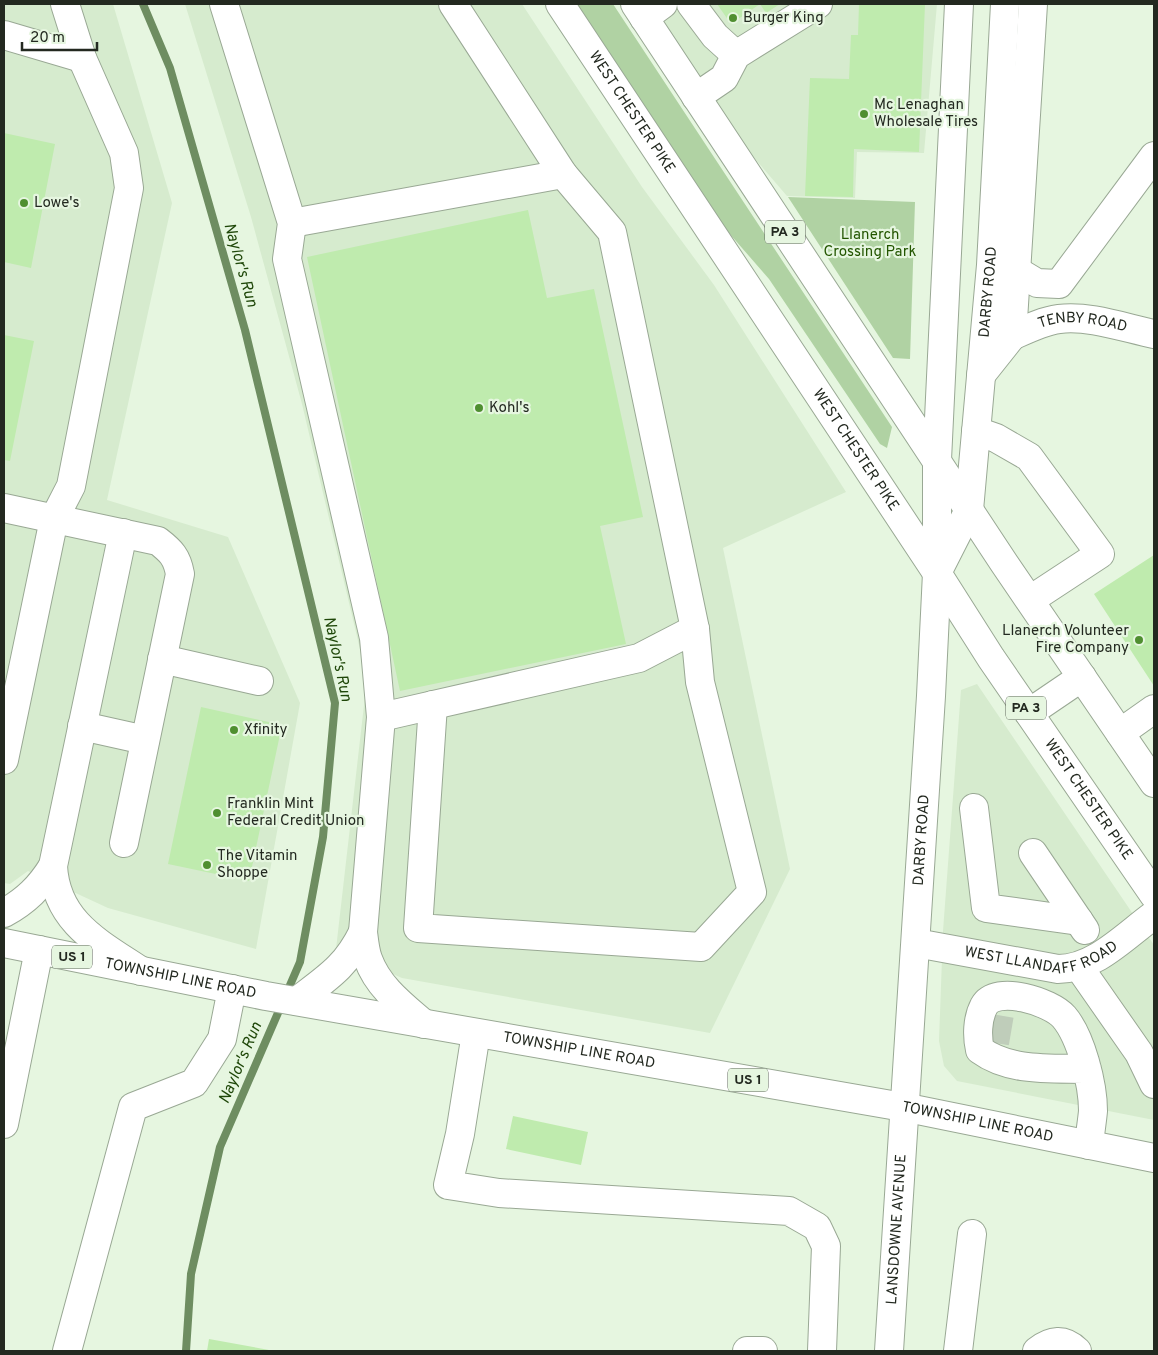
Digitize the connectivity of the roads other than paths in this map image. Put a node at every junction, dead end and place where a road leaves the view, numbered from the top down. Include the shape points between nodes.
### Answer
1 (65, 4) edge
2 (224, 4) edge
3 (453, 4) edge
4 (560, 4) edge
5 (691, 4) edge
6 (818, 4) edge
7 (959, 4) edge
8 (1005, 4) edge
9 (1033, 4) edge
10 (648, 8) edge
11 (4, 35) edge
12 (736, 55) junction
13 (82, 58) junction
14 (696, 97) junction
15 (1154, 156) edge
16 (563, 174) junction
17 (292, 223) junction
18 (1017, 271) junction
19 (1059, 284) junction
20 (1079, 319) junction
21 (1154, 334) edge
22 (1012, 336) junction
23 (981, 375) junction
24 (976, 431) junction
25 (937, 460) junction
26 (4, 508) edge
27 (970, 510) junction
28 (54, 519) junction
29 (123, 534) junction
30 (937, 573) junction
31 (1030, 600) junction
32 (695, 629) junction
33 (162, 660) junction
34 (1082, 677) junction
35 (259, 680) dead end
36 (433, 705) junction
37 (1154, 709) edge
38 (1029, 713) junction
39 (381, 717) junction
40 (82, 726) junction
41 (1120, 733) junction
42 (145, 740) junction
43 (4, 760) edge
44 (1154, 783) edge
45 (974, 808) dead end
46 (124, 843) dead end
47 (1033, 854) dead end
48 (53, 866) junction
49 (1154, 895) edge
50 (4, 913) edge
51 (1154, 915) edge
52 (1079, 921) junction
53 (363, 932) junction
54 (4, 943) edge
55 (916, 943) junction
56 (39, 950) junction
57 (1090, 960) junction
58 (141, 971) junction
59 (232, 989) junction
60 (297, 1001) junction
61 (424, 1024) junction
62 (476, 1032) junction
63 (1087, 1069) junction
64 (1154, 1084) edge
65 (8, 1086) edge
66 (903, 1107) junction
67 (4, 1124) edge
68 (1089, 1145) junction
69 (1154, 1158) edge
70 (972, 1234) dead end
71 (67, 1351) edge
72 (747, 1351) edge
73 (763, 1351) edge
74 (822, 1351) edge
75 (889, 1351) edge
76 (958, 1351) edge
77 (1037, 1351) edge
78 (1077, 1351) edge

1 - 13 main road
2 - 17 main road
3 - 16 main road
4 - 30 main road, WEST CHESTER PIKE / PA 3
5 - 12 main road
6 - 12 main road
7 - 25 main road, DARBY ROAD
8 - 23 main road, DARBY ROAD via 991,265
9 - 18 main road
10 - 14 main road, PA 3
11 - 13 main road
12 - 14 main road via 724,78
13 - 28 main road via 124,153 129,188 71,486
14 - 25 main road, PA 3
15 - 19 main road
16 - 17 main road
16 - 32 main road via 612,232
17 - 39 main road via 287,259 374,638
18 - 19 main road via 1037,283
18 - 22 main road
19 - 20 main road via 1066,302
20 - 21 main road, TENBY ROAD
20 - 22 main road, TENBY ROAD via 1046,322
22 - 23 main road
23 - 24 main road, DARBY ROAD
24 - 27 main road, DARBY ROAD
24 - 31 main road via 996,438 1029,457 1100,554
25 - 27 main road, PA 3
25 - 30 main road, DARBY ROAD
26 - 28 main road
27 - 30 main road, DARBY ROAD
27 - 31 main road, PA 3
28 - 29 main road
28 - 43 main road
29 - 33 main road via 158,541 178,559 180,574
29 - 40 main road
30 - 38 main road, WEST CHESTER PIKE / PA 3
30 - 55 main road, DARBY ROAD
31 - 34 main road, PA 3
32 - 36 main road via 639,658
32 - 36 main road via 700,682 752,892 701,947 418,928
33 - 35 main road
33 - 42 main road
34 - 38 main road
34 - 41 main road, PA 3
36 - 39 main road
37 - 41 main road
38 - 49 main road, WEST CHESTER PIKE / PA 3
39 - 53 main road
40 - 42 main road
40 - 48 main road
41 - 44 main road, PA 3
42 - 46 main road
45 - 52 main road via 986,908
47 - 52 main road
48 - 50 main road via 28,898
48 - 58 main road via 56,891 68,914 94,940
51 - 57 main road, WEST LLANDAFF ROAD
52 - 57 main road
53 - 60 main road via 340,968
53 - 61 main road via 367,958 380,982
54 - 56 main road, TOWNSHIP LINE ROAD / US 1
55 - 57 main road, WEST LLANDAFF ROAD via 1058,969
55 - 66 main road, DARBY ROAD
56 - 58 main road, TOWNSHIP LINE ROAD / US 1
56 - 65 main road
57 - 64 main road
58 - 59 main road, TOWNSHIP LINE ROAD / US 1
59 - 60 main road, TOWNSHIP LINE ROAD / US 1
59 - 71 main road via 222,1039 194,1083 133,1107
60 - 61 main road, TOWNSHIP LINE ROAD / US 1
61 - 62 main road, TOWNSHIP LINE ROAD / US 1
62 - 66 main road, TOWNSHIP LINE ROAD / US 1
62 - 74 main road via 460,1134 448,1185 500,1193 789,1211 817,1227 826,1246
63 - 63 main road via 1064,1017 1048,1004 1011,1003 992,998 984,1005 977,1035 980,1050 1002,1053 1036,1068
63 - 68 main road via 1093,1110
65 - 67 main road
66 - 68 main road, TOWNSHIP LINE ROAD / US 1
66 - 75 main road, LANSDOWNE AVENUE
68 - 69 main road, TOWNSHIP LINE ROAD / US 1
70 - 76 main road
72 - 73 main road
77 - 78 main road via 1056,1341 1071,1345

